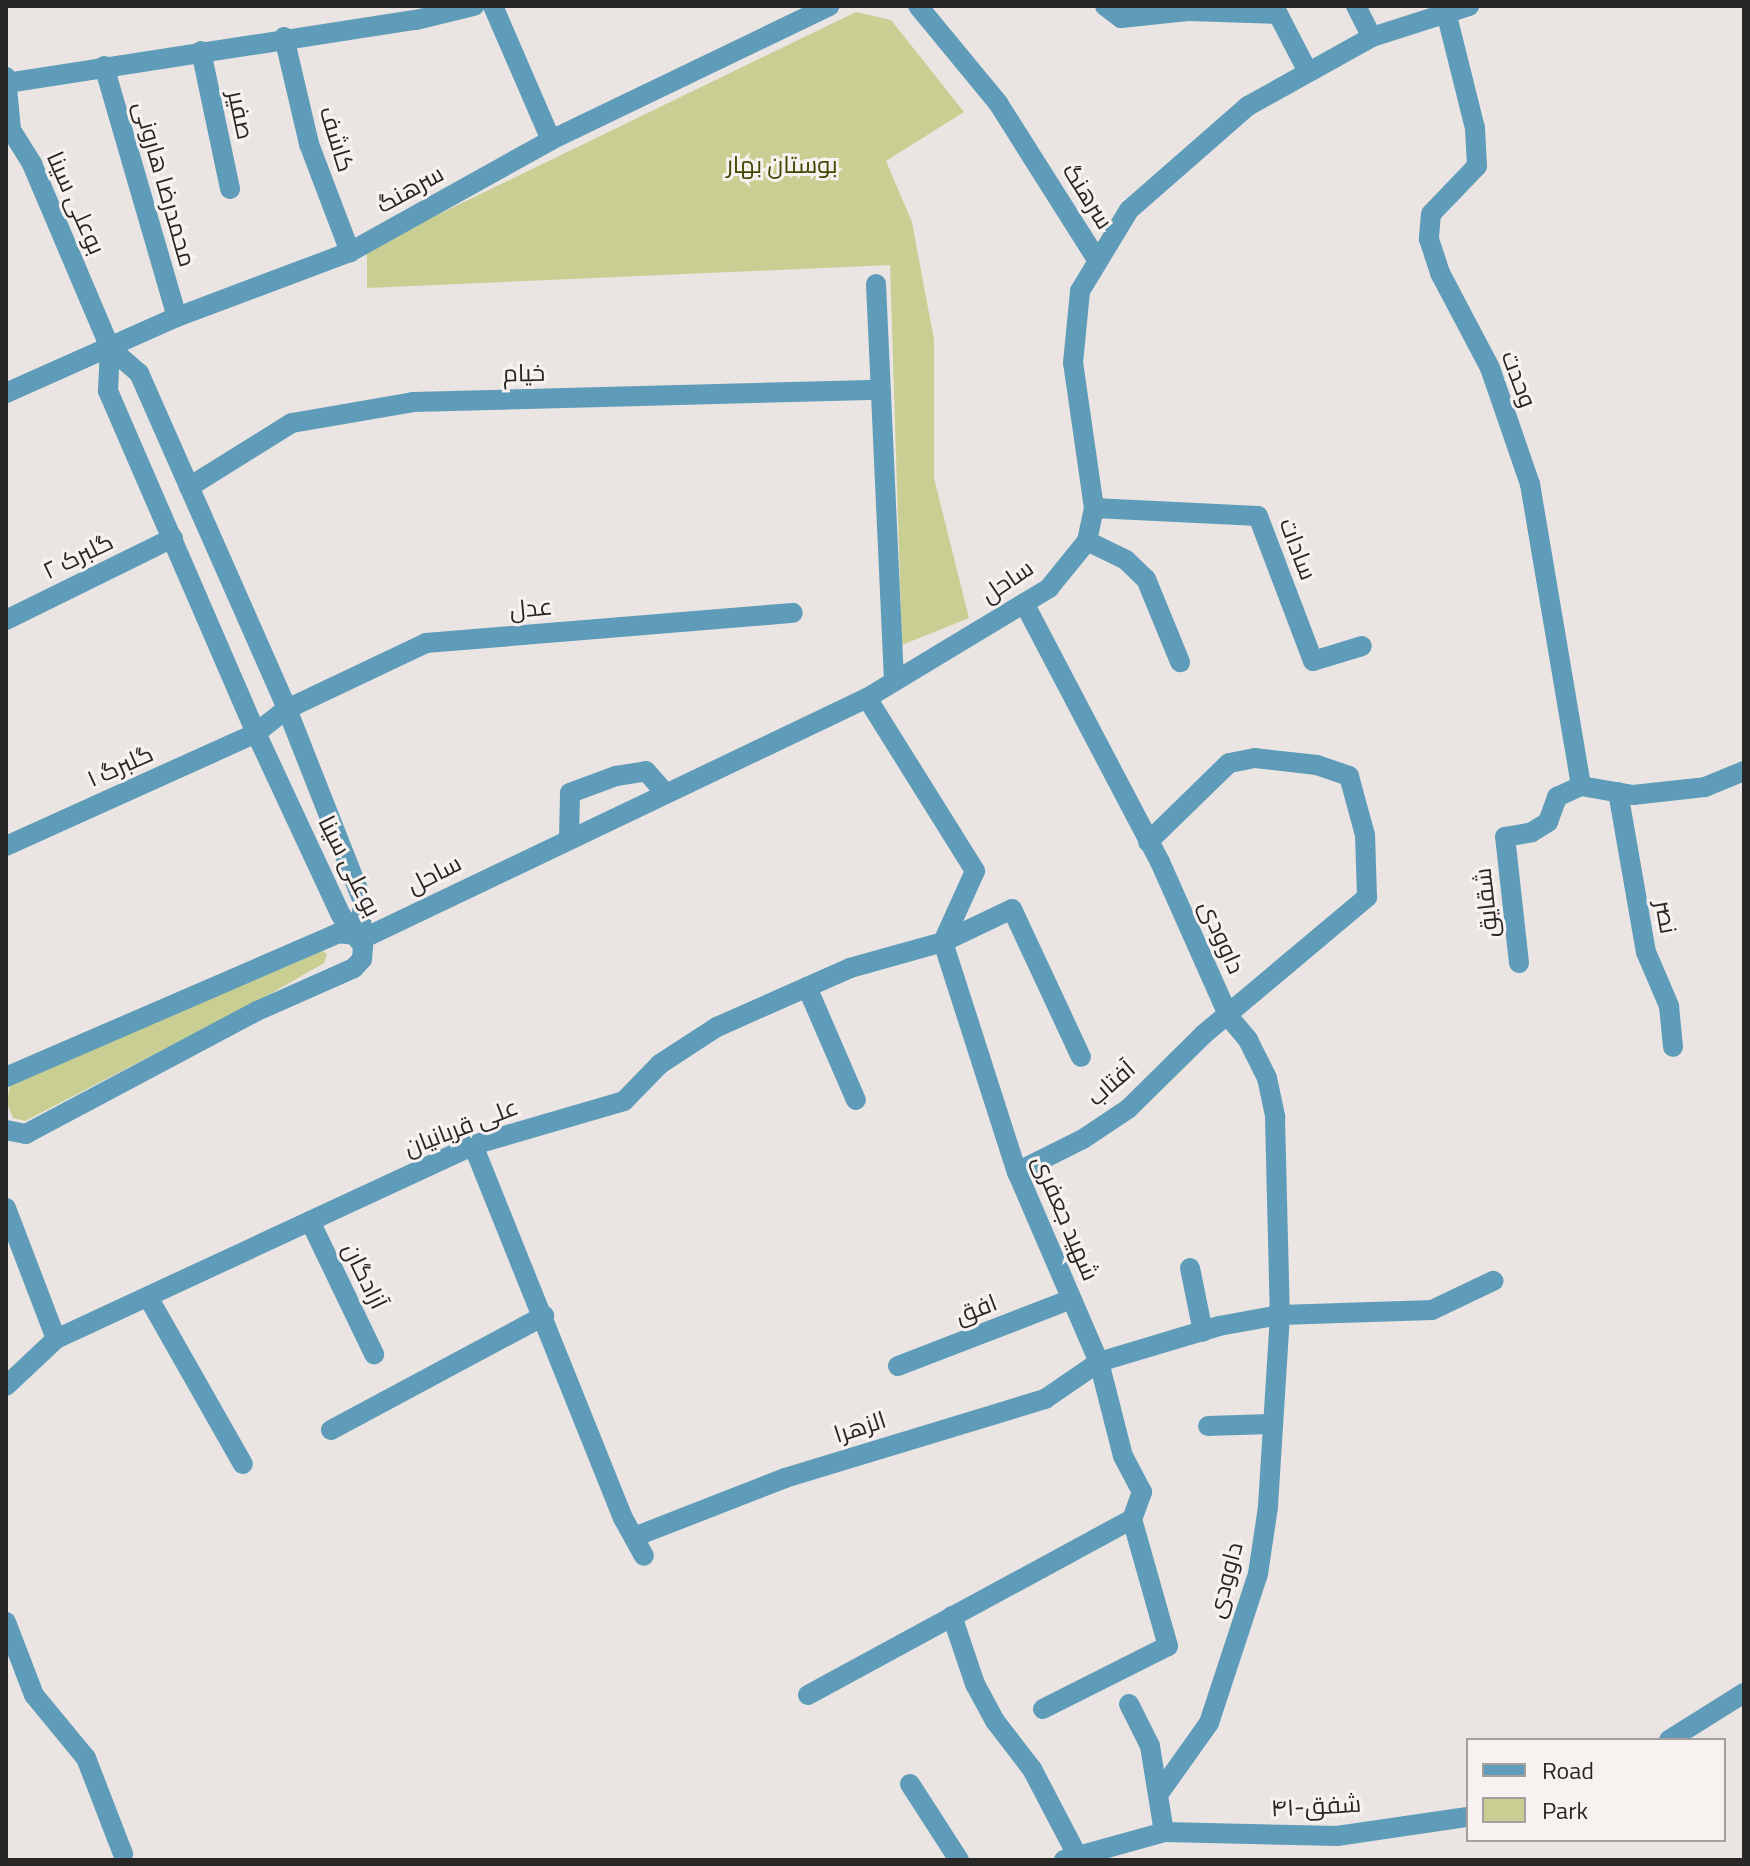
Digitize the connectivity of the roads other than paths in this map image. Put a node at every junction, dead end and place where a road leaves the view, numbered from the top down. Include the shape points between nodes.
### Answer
1 (474, 6) edge
2 (493, 6) edge
3 (829, 6) edge
4 (918, 6) edge
5 (1105, 6) edge
6 (1356, 6) edge
7 (1186, 9) edge
8 (1454, 10) edge
9 (284, 37) junction
10 (1372, 37) junction
11 (201, 51) junction
12 (104, 66) junction
13 (1308, 72) junction
14 (6, 77) edge
15 (7, 83) edge
16 (8, 131) edge
17 (551, 140) junction
18 (230, 189) dead end
19 (350, 252) junction
20 (1098, 261) junction
21 (876, 284) dead end
22 (177, 317) junction
23 (110, 348) junction
24 (880, 390) junction
25 (6, 393) edge
26 (189, 487) junction
27 (1094, 508) junction
28 (173, 538) junction
29 (1087, 541) junction
30 (1024, 603) junction
31 (793, 613) dead end
32 (6, 620) edge
33 (1362, 646) dead end
34 (1180, 662) dead end
35 (894, 682) junction
36 (867, 698) junction
37 (287, 709) junction
38 (256, 733) junction
39 (1744, 771) edge
40 (1581, 786) junction
41 (1618, 792) junction
42 (665, 793) junction
43 (569, 838) junction
44 (1148, 842) junction
45 (6, 846) edge
46 (360, 940) junction
47 (943, 942) junction
48 (1519, 963) dead end
49 (807, 987) junction
50 (1229, 1017) junction
51 (1673, 1047) dead end
52 (1081, 1057) dead end
53 (6, 1077) edge
54 (856, 1100) dead end
55 (6, 1130) edge
56 (473, 1145) junction
57 (1017, 1172) junction
58 (6, 1208) edge
59 (310, 1221) junction
60 (1190, 1268) dead end
61 (1493, 1281) dead end
62 (148, 1297) junction
63 (1072, 1299) junction
64 (1280, 1315) junction
65 (544, 1316) junction
66 (1203, 1332) junction
67 (56, 1339) junction
68 (374, 1354) dead end
69 (1099, 1362) junction
70 (898, 1366) dead end
71 (6, 1386) edge
72 (1270, 1424) junction
73 (1208, 1426) dead end
74 (331, 1430) dead end
75 (243, 1464) dead end
76 (1132, 1519) junction
77 (952, 1616) junction
78 (6, 1622) edge
79 (1744, 1693) edge
80 (808, 1695) dead end
81 (1129, 1704) dead end
82 (1043, 1709) dead end
83 (1672, 1738) edge
84 (910, 1784) dead end
85 (1160, 1792) junction
86 (1466, 1817) edge
87 (1164, 1832) junction
88 (123, 1854) dead end
89 (1070, 1856) edge
90 (959, 1860) edge

1 - 9 street via 416,20
2 - 17 street
3 - 17 street, سرهنگ
4 - 20 street, سرهنگ via 998,103
5 - 7 street via 1121,18
6 - 10 street
7 - 13 street via 1278,14
8 - 10 street, ساحل
8 - 40 street, وحدت via 1477,166 1431,214 1429,239 1440,273 1490,368 1530,484
9 - 11 street
9 - 19 street, کاشف via 309,144
10 - 13 street, ساحل
11 - 12 street
11 - 18 street, صفیر
12 - 15 street
12 - 22 street, محمدرضا هارونی
13 - 20 street, ساحل via 1248,106 1129,210
14 - 15 street, بوعلی سینا
15 - 16 street, بوعلی سینا
16 - 23 street, بوعلی سینا via 32,164
17 - 19 street, سرهنگ
19 - 22 street, سرهنگ
20 - 27 street, ساحل via 1080,291 1073,363
21 - 24 street
22 - 23 street, سرهنگ
23 - 25 street, سرهنگ
23 - 26 street, بوعلی سینا via 139,373
23 - 28 street, بوعلی سینا via 108,391
24 - 26 street, خیام via 413,402 292,423
24 - 35 street
26 - 37 street, بوعلی سینا
27 - 29 street, ساحل
27 - 33 street, سادات via 1258,516 1313,661
28 - 32 street, گلبرک ۲
28 - 38 street, بوعلی سینا
29 - 30 street, ساحل via 1049,588
29 - 34 street via 1126,560 1146,579
30 - 35 street, ساحل
30 - 44 street, داوودی
31 - 37 street, عدل via 426,643
35 - 36 street, ساحل
36 - 42 street, ساحل
36 - 47 street via 975,871
37 - 38 street, عدل
37 - 46 street, بوعلی سینا via 363,902
38 - 45 street, گلبرگ ۱
38 - 46 street, بوعلی سینا via 341,915
39 - 41 street via 1705,787
40 - 41 street
40 - 48 street, شقایق via 1557,797 1548,822 1532,832 1505,837
41 - 51 street, نصر via 1646,952 1669,1006
42 - 43 street, ساحل
42 - 43 street via 646,771 570,793
43 - 46 street, ساحل
44 - 50 street, داوودی
44 - 50 street, آفتاب via 1229,763 1255,758 1317,765 1349,776 1365,835 1367,897
46 - 53 street, ساحل via 338,933
46 - 55 street via 362,959 354,968 257,1011 26,1134
47 - 49 street, علی قربانیان via 850,968
47 - 52 street, علی قربانیان via 1012,909
47 - 57 street, شهید جعفری
49 - 54 street
49 - 56 street, علی قربانیان via 717,1027 660,1064 624,1101
50 - 57 street, آفتاب via 1204,1034 1128,1109
50 - 64 street, داوودی via 1267,1078 1275,1117
56 - 59 street, علی قربانیان
56 - 65 street, الزهرا
57 - 63 street, شهید جعفری
58 - 67 street
59 - 62 street, علی قربانیان
59 - 68 street, آزادگان
60 - 66 street
61 - 64 street via 1432,1310
62 - 67 street, علی قربانیان
62 - 75 street
63 - 69 street, شهید جعفری
63 - 70 street, افق
64 - 66 street
64 - 72 street, داوودی
65 - 69 street, الزهرا via 639,1546 785,1478 1045,1399
65 - 74 street
66 - 69 street
67 - 71 street, علی قربانیان
69 - 76 street, شهید جعفری via 1123,1456 1142,1492
72 - 73 street
72 - 85 street, داوودی via 1268,1507 1258,1574 1209,1723
76 - 77 street
76 - 82 street, شهید جعفری via 1168,1646
77 - 80 street
77 - 89 street via 975,1684 1032,1769
78 - 88 street via 34,1695 86,1758
79 - 83 street
81 - 85 street via 1150,1746
84 - 90 street
85 - 87 street
86 - 87 street, شفق-۴۱ via 1337,1836
87 - 89 street, شفق-۴۱

